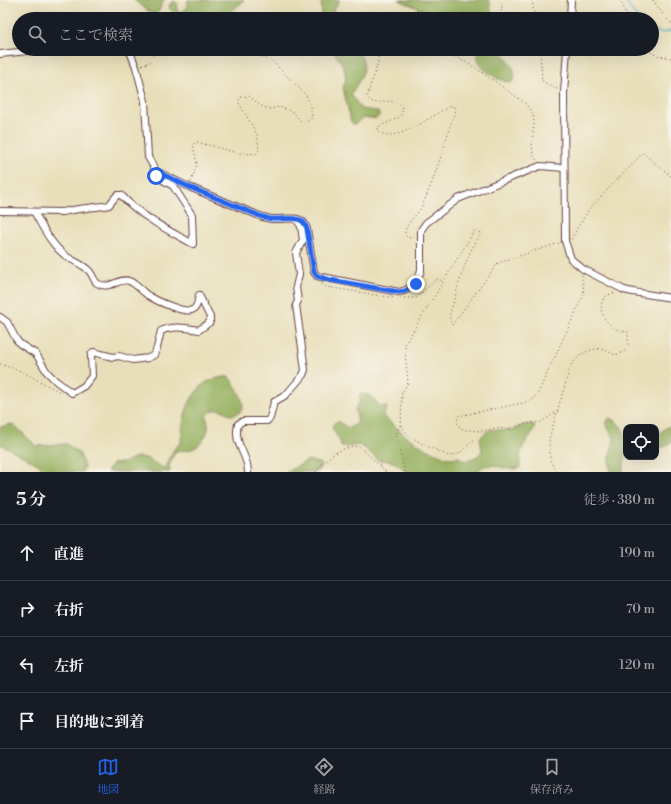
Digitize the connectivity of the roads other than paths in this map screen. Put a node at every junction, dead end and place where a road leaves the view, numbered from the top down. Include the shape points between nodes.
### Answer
1 (571, 0) edge
2 (570, 12) edge
3 (12, 53) edge
4 (0, 54) edge
5 (132, 56) edge
6 (567, 56) edge
7 (564, 168) junction
8 (156, 171) junction
9 (0, 211) edge
10 (34, 212) junction
11 (296, 219) junction
12 (671, 298) edge
13 (0, 317) edge
14 (248, 472) edge

1 - 2 street
3 - 4 street
5 - 8 street via 145,101 148,157
6 - 7 street
7 - 11 street via 540,166 458,199 426,223 420,236 421,270 417,280 405,291 393,291 317,276 314,272 305,223
7 - 12 street via 565,241 571,259 583,269 624,290
8 - 10 street via 156,176 173,186 192,215 193,244 141,213 121,195 117,195 109,205 101,207 63,212
8 - 11 street via 260,216
9 - 10 street
10 - 13 street via 55,246 66,256 87,268 100,285 129,281 149,296 185,311 196,308 199,295 210,322 199,330 176,328 161,331 154,355 148,358 133,360 93,352 92,376 84,386 72,393 47,372 36,354 20,344
11 - 14 street via 301,226 303,240 296,253 299,274 296,305 305,370 286,395 274,402 267,421 238,424 238,445 246,458

